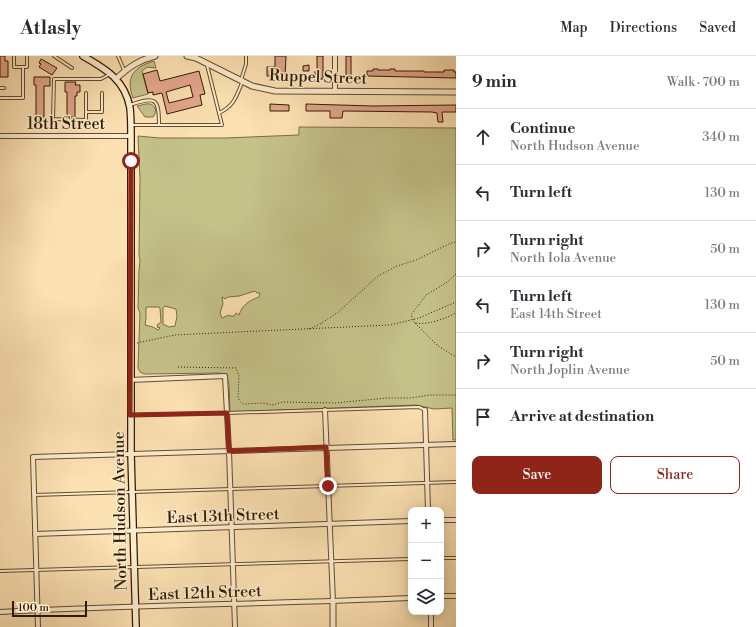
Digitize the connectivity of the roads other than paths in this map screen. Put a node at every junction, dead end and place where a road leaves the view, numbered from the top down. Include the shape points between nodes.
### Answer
1 (14, 56) edge
2 (27, 56) edge
3 (54, 56) edge
4 (83, 56) edge
5 (118, 56) edge
6 (155, 56) edge
7 (187, 56) edge
8 (246, 56) edge
9 (335, 56) edge
10 (138, 59) edge
11 (207, 65) junction
12 (23, 67) junction
13 (72, 68) dead end
14 (125, 71) junction
15 (111, 74) junction
16 (116, 78) junction
17 (242, 81) junction
18 (0, 88) edge
19 (4, 88) dead end
20 (335, 91) junction
21 (456, 92) edge
22 (86, 93) dead end
23 (102, 93) dead end
24 (0, 98) edge
25 (129, 105) junction
26 (86, 112) junction
27 (219, 113) junction
28 (131, 125) junction
29 (159, 125) junction
30 (0, 136) edge
31 (131, 136) junction
32 (130, 380) junction
33 (325, 410) junction
34 (424, 410) joint
35 (227, 413) junction
36 (130, 415) junction
37 (456, 444) edge
38 (426, 445) junction
39 (326, 447) junction
40 (229, 451) junction
41 (131, 454) junction
42 (456, 482) edge
43 (427, 483) junction
44 (328, 486) junction
45 (230, 489) junction
46 (132, 492) junction
47 (34, 495) junction
48 (428, 507) edge
49 (444, 520) edge
50 (456, 520) edge
51 (408, 521) edge
52 (329, 524) junction
53 (232, 527) junction
54 (133, 531) junction
55 (35, 534) junction
56 (444, 558) edge
57 (456, 558) edge
58 (408, 559) edge
59 (331, 562) junction
60 (233, 565) junction
61 (134, 568) junction
62 (36, 571) junction
63 (0, 572) edge
64 (444, 596) edge
65 (456, 596) edge
66 (408, 598) edge
67 (333, 602) junction
68 (234, 603) junction
69 (135, 607) junction
70 (37, 610) junction
71 (0, 612) edge
72 (431, 615) edge
73 (38, 627) edge
74 (136, 627) edge
75 (235, 627) edge
76 (333, 627) edge
77 (431, 627) edge

1 - 12 lane via 14,67
2 - 12 lane via 27,67
3 - 13 lane
4 - 15 main road, North Hudson Avenue
5 - 14 lane
6 - 10 street
7 - 11 street, Ruppel Street
8 - 17 lane
9 - 20 street
10 - 14 street
11 - 17 street, Ruppel Street
11 - 27 lane
12 - 24 lane via 23,98
14 - 16 street
15 - 16 main road, North Hudson Avenue
15 - 26 lane via 101,79 54,79 53,119 86,120
16 - 25 main road, North Hudson Avenue via 126,93
17 - 20 street, Ruppel Street via 275,91
17 - 27 lane via 232,105
18 - 19 lane
20 - 21 street, Ruppel Street
22 - 26 lane
23 - 26 lane via 102,112
25 - 28 main road, North Hudson Avenue
25 - 29 lane via 153,100 159,110
27 - 29 lane via 222,125
28 - 29 lane
28 - 31 main road, North Hudson Avenue
30 - 31 street, 18th Street
31 - 32 main road, North Hudson Avenue
32 - 35 street via 225,376
32 - 36 main road, North Hudson Avenue
33 - 34 lane via 419,407
33 - 35 lane
33 - 39 street
34 - 38 street
35 - 36 lane
35 - 40 street
36 - 41 main road, North Hudson Avenue
37 - 38 street
38 - 39 street
38 - 43 street
39 - 40 street
39 - 44 street
40 - 41 street
40 - 45 street
41 - 46 main road, North Hudson Avenue
41 - 47 street via 33,457
42 - 43 lane
43 - 44 lane
43 - 48 street
44 - 45 lane
44 - 52 street
45 - 46 lane
45 - 53 street
46 - 47 lane
46 - 54 main road, North Hudson Avenue
47 - 55 street
49 - 50 street
51 - 52 street, East 13th Street
52 - 53 street, East 13th Street
52 - 59 street
53 - 54 street, East 13th Street
53 - 60 street
54 - 55 street, East 13th Street
54 - 61 main road, North Hudson Avenue
55 - 62 street
56 - 57 lane
58 - 59 lane
59 - 60 lane
59 - 67 street
60 - 61 lane
60 - 68 street
61 - 62 lane
61 - 69 main road, North Hudson Avenue
62 - 63 lane
62 - 70 street
64 - 65 street
66 - 67 street, East 12th Street
67 - 68 street, East 12th Street
67 - 76 street
68 - 69 street, East 12th Street
68 - 75 street
69 - 70 street, East 12th Street
69 - 74 main road, North Hudson Avenue
70 - 71 street, East 12th Street
70 - 73 street
72 - 77 street

